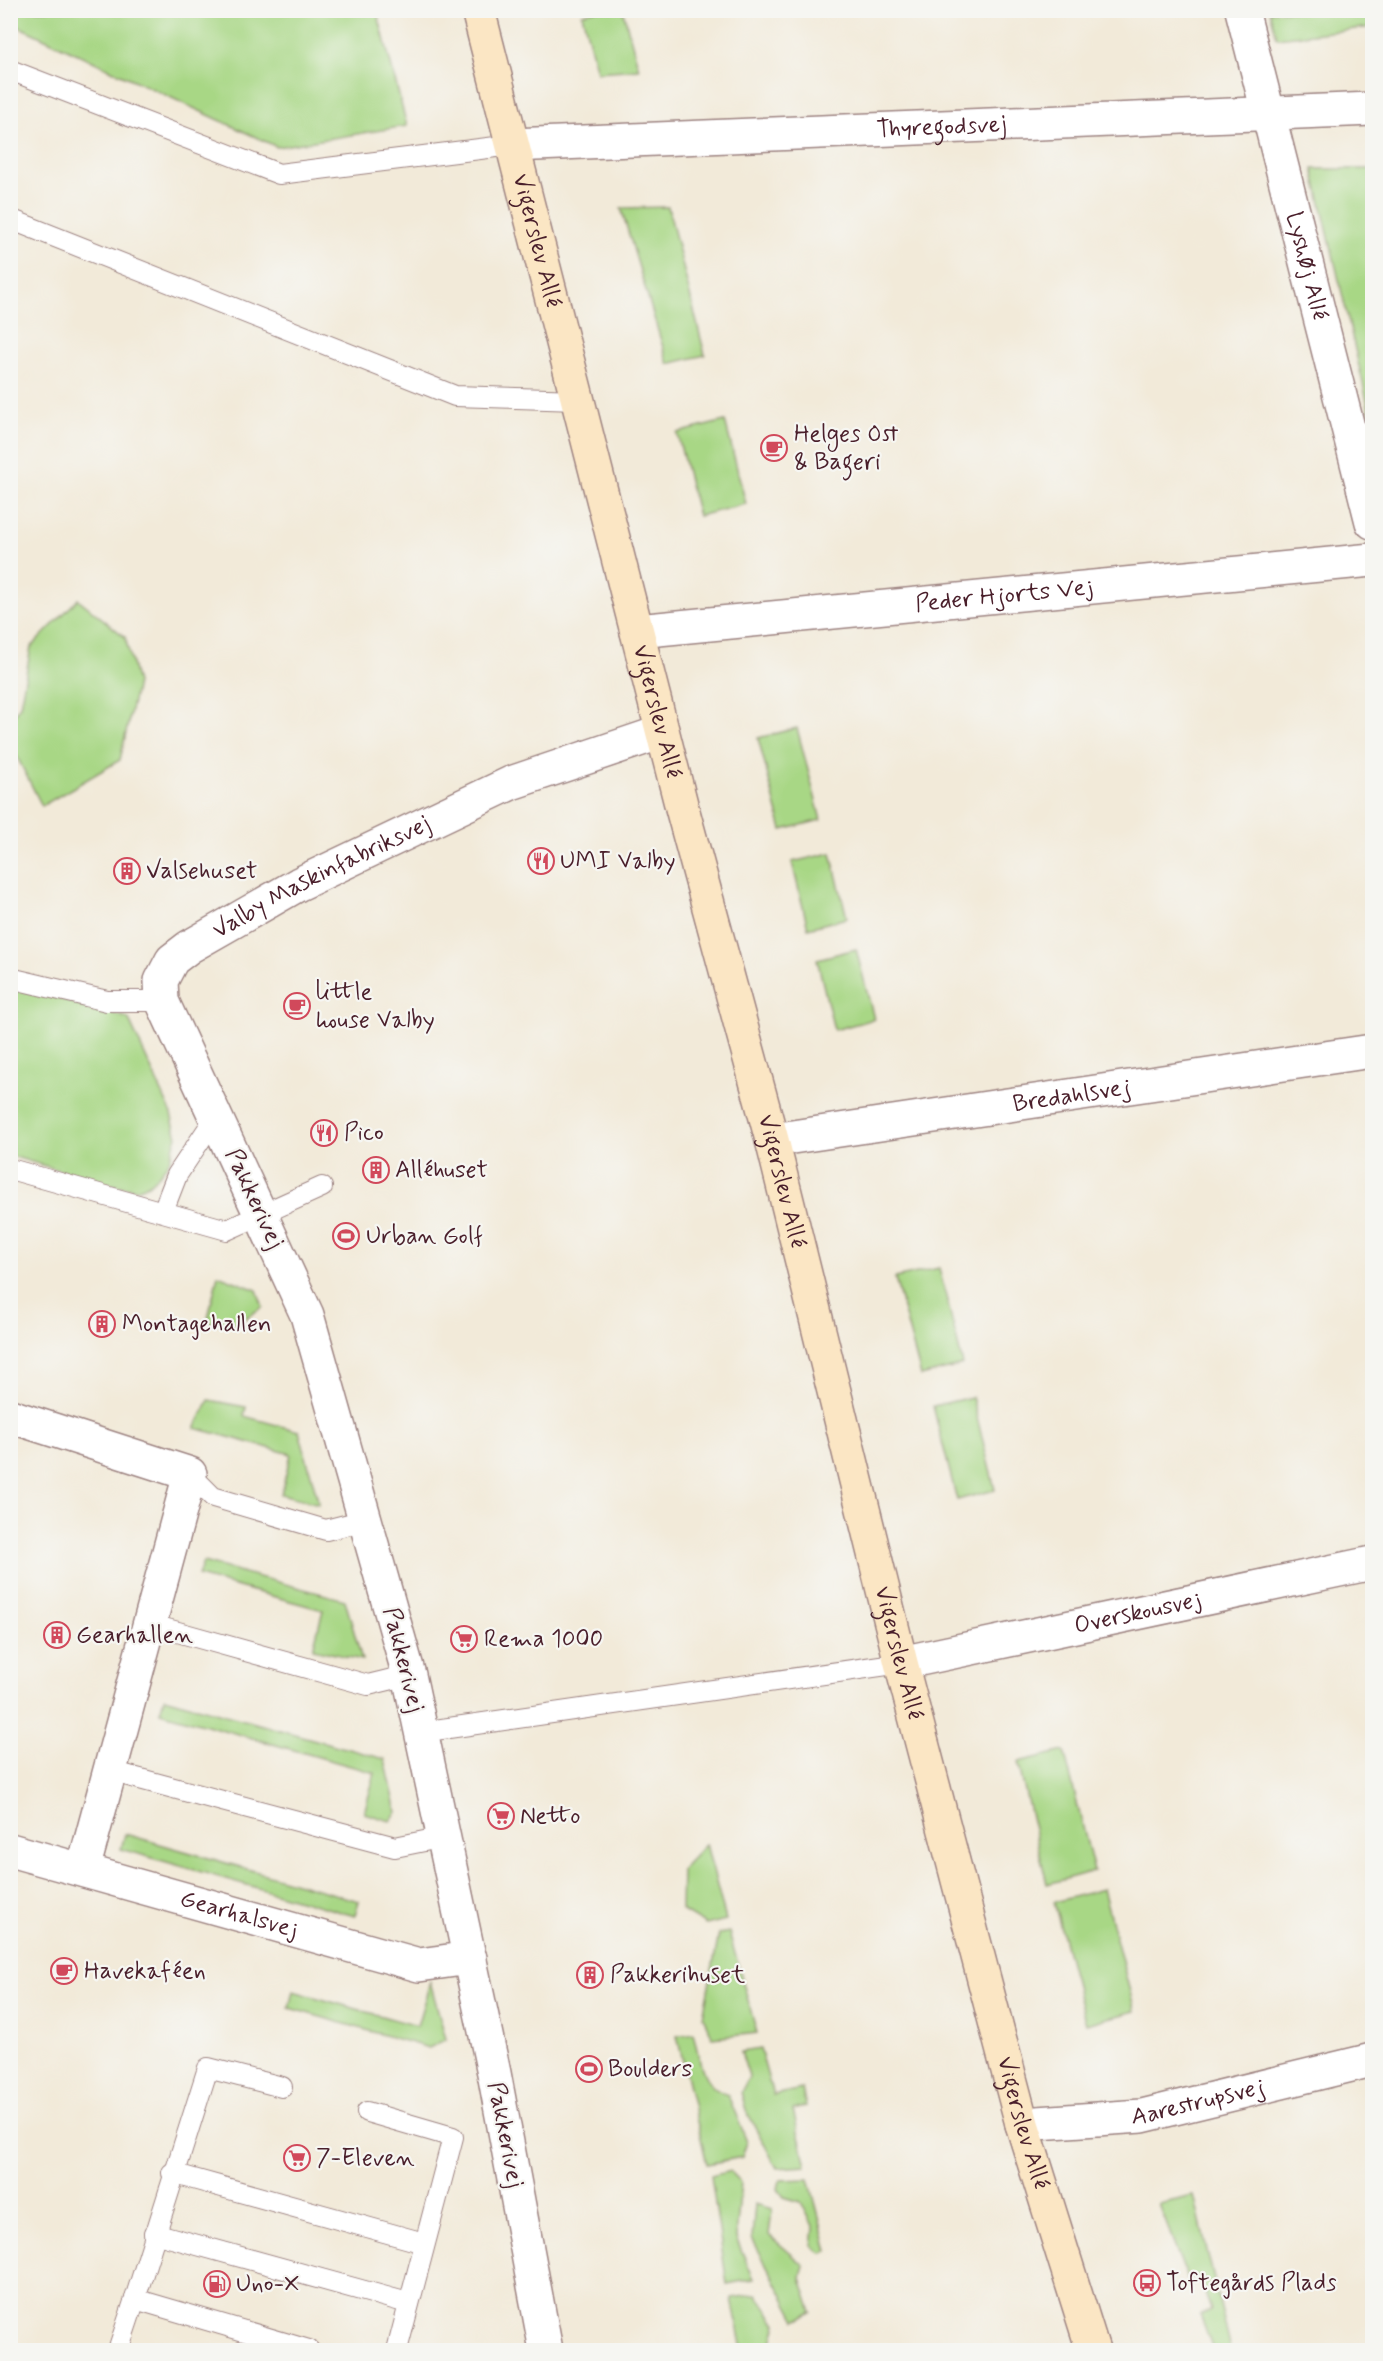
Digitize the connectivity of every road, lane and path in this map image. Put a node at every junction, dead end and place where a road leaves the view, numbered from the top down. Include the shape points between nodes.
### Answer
1 (478, 10) edge
2 (1242, 10) edge
3 (10, 70) edge
4 (1372, 109) edge
5 (1268, 112) junction
6 (512, 145) junction
7 (10, 219) edge
8 (577, 400) junction
9 (1372, 522) edge
10 (1372, 560) edge
11 (637, 631) junction
12 (662, 732) junction
13 (10, 978) edge
14 (162, 1001) junction
15 (1372, 1051) edge
16 (215, 1118) junction
17 (772, 1140) junction
18 (10, 1169) edge
19 (322, 1187) dead end
20 (163, 1211) junction
21 (262, 1217) junction
22 (10, 1416) edge
23 (190, 1474) junction
24 (365, 1520) junction
25 (1372, 1563) edge
26 (149, 1624) junction
27 (901, 1663) junction
28 (409, 1675) junction
29 (421, 1732) junction
30 (110, 1771) junction
31 (444, 1838) junction
32 (10, 1850) edge
33 (83, 1870) junction
34 (470, 1958) junction
35 (1372, 2060) edge
36 (282, 2087) dead end
37 (367, 2112) dead end
38 (1022, 2124) junction
39 (172, 2173) junction
40 (154, 2233) junction
41 (424, 2243) junction
42 (135, 2299) junction
43 (408, 2303) junction
44 (118, 2350) edge
45 (309, 2350) edge
46 (397, 2350) edge
47 (546, 2350) edge
48 (1093, 2350) edge

1 - 6 street, Vigerslev Allé
2 - 5 street, Lyshøj Allé
3 - 6 lane via 279,174
4 - 5 street, Thyregodsvej
5 - 6 street, Thyregodsvej
5 - 9 street, Lyshøj Allé
6 - 8 street, Vigerslev Allé
7 - 8 lane via 455,396
8 - 11 street, Vigerslev Allé
10 - 11 street, Peder Hjorts Vej
11 - 12 street, Vigerslev Allé
12 - 14 street, Valby Maskinfabriksvej via 511,783 299,884 172,960 161,981
12 - 17 street, Vigerslev Allé
13 - 14 lane via 107,1001
14 - 16 street, Pakkerivej
15 - 17 street, Bredahlsvej
16 - 20 lane via 177,1175
16 - 21 street, Pakkerivej
17 - 27 street, Vigerslev Allé
18 - 20 lane
19 - 21 lane
20 - 21 lane via 227,1230
21 - 24 street, Pakkerivej via 307,1315
22 - 23 street
23 - 24 lane via 213,1497 326,1530
23 - 26 street
24 - 28 street, Pakkerivej
25 - 27 street, Overskousvej
26 - 28 lane via 368,1685
26 - 30 street
27 - 29 lane
27 - 38 street, Vigerslev Allé
28 - 29 street, Pakkerivej
29 - 31 street, Pakkerivej
30 - 31 lane via 395,1848
30 - 33 street
31 - 34 street, Pakkerivej
32 - 33 street, Gearhalsvej
33 - 34 street, Gearhalsvej via 419,1965
34 - 47 street, Pakkerivej
35 - 38 street, Aarestrupsvej via 1142,2116
36 - 39 lane via 208,2068
37 - 41 lane via 453,2137
38 - 48 street, Vigerslev Allé
39 - 40 lane
39 - 41 lane
40 - 42 lane
40 - 43 lane
41 - 43 lane
42 - 44 lane
42 - 45 lane
43 - 46 lane

